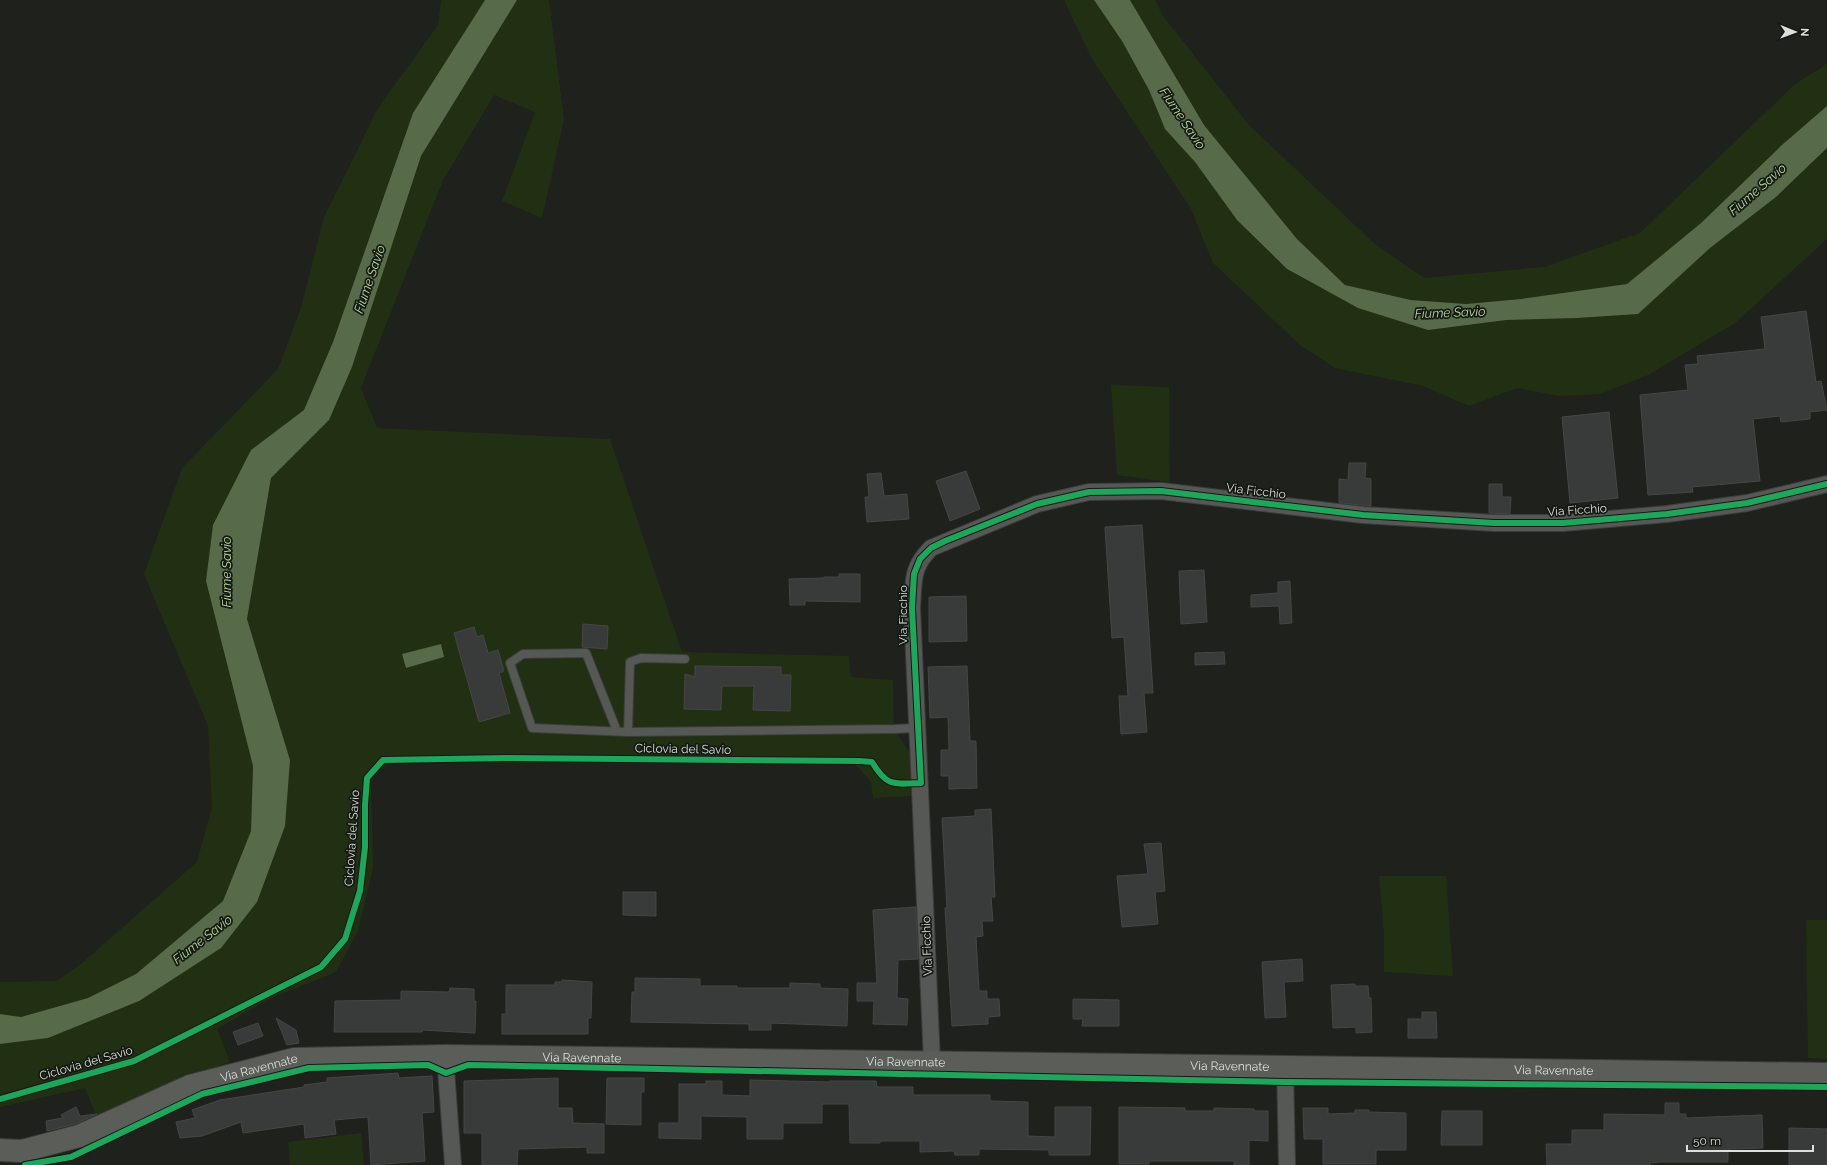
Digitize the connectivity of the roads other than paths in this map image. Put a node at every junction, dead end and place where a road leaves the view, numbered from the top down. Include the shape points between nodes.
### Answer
1 (1827, 484) edge
2 (685, 659) dead end
3 (918, 728) junction
4 (617, 731) junction
5 (628, 732) junction
6 (445, 1056) junction
7 (932, 1062) junction
8 (1285, 1066) junction
9 (1827, 1074) edge
10 (0, 1150) edge
11 (453, 1165) edge
12 (1287, 1165) edge

1 - 3 street, Via Ficchio via 1747,503 1667,514 1563,523 1494,523 1363,516 1161,491 1089,492 1037,504 945,541 931,548 920,559 914,574 912,608
2 - 5 lane via 641,658 630,662
3 - 5 lane
3 - 7 street, Via Ficchio
4 - 4 lane via 532,728 510,663 523,654 586,653
4 - 5 lane
6 - 7 main road, Via Ravennate
6 - 10 main road, Via Ravennate via 294,1059 190,1086 79,1136 22,1151
6 - 11 street
7 - 8 main road, Via Ravennate
8 - 9 main road, Via Ravennate
8 - 12 street

